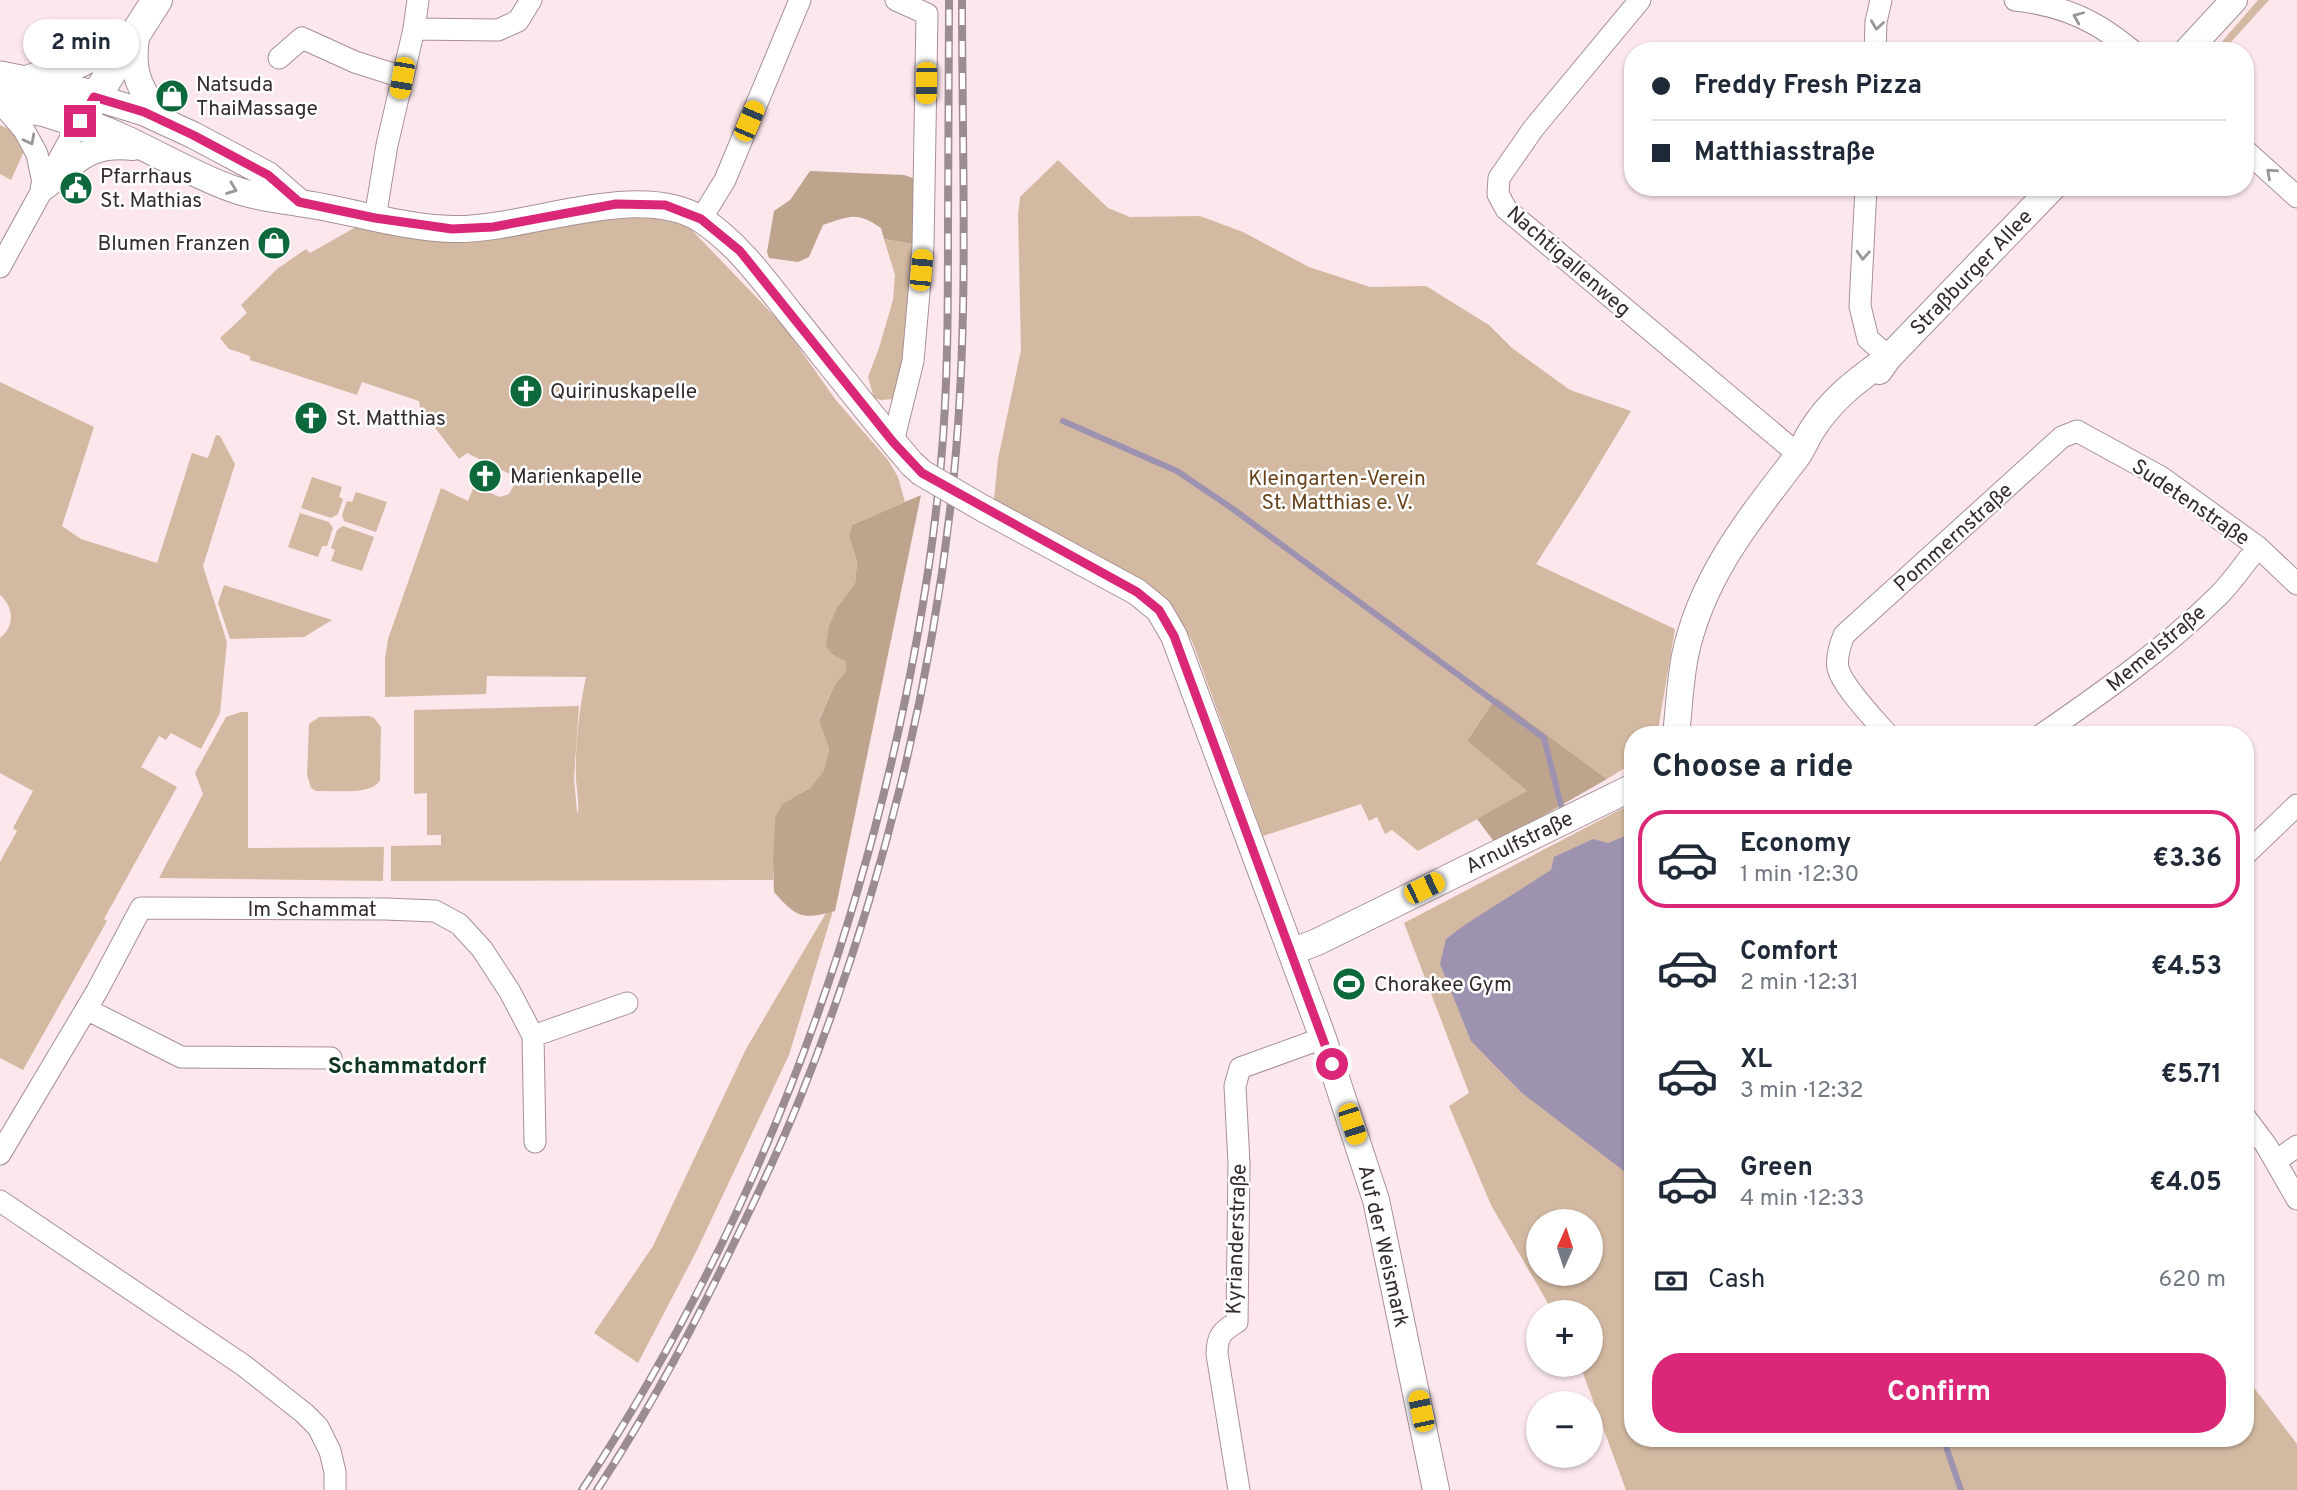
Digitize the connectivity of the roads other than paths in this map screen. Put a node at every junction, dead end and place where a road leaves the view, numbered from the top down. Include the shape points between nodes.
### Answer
1 (157, 0) edge
2 (418, 0) edge
3 (531, 0) edge
4 (800, 0) edge
5 (896, 0) edge
6 (1640, 0) edge
7 (1881, 0) edge
8 (2015, 0) edge
9 (2234, 0) edge
10 (414, 29) junction
11 (137, 33) junction
12 (1875, 42) edge
13 (2121, 42) edge
14 (2196, 42) edge
15 (279, 58) dead end
16 (402, 78) junction
17 (5, 91) edge
18 (87, 109) junction
19 (166, 122) junction
20 (146, 148) junction
21 (2254, 158) edge
22 (44, 187) junction
23 (1866, 196) edge
24 (2044, 196) edge
25 (2297, 197) edge
26 (299, 202) junction
27 (375, 218) junction
28 (701, 219) junction
29 (0, 267) edge
30 (1889, 357) junction
31 (2077, 431) joint
32 (893, 442) junction
33 (1799, 455) junction
34 (2258, 547) junction
35 (2297, 584) edge
36 (1677, 726) edge
37 (1881, 726) edge
38 (2054, 726) edge
39 (1624, 791) edge
40 (2297, 805) edge
41 (2254, 846) edge
42 (1291, 952) junction
43 (627, 1003) dead end
44 (86, 1009) junction
45 (533, 1036) junction
46 (1323, 1038) junction
47 (331, 1058) dead end
48 (2254, 1130) edge
49 (535, 1142) dead end
50 (2297, 1146) edge
51 (0, 1153) edge
52 (2276, 1161) junction
53 (2297, 1199) edge
54 (0, 1201) edge
55 (335, 1490) edge
56 (1238, 1490) edge
57 (1436, 1490) edge

1 - 11 main road
2 - 10 street
3 - 10 street via 518,21 498,30
4 - 28 street via 725,180
5 - 32 street via 927,14 923,247 913,361
6 - 33 street, Nachtigallenweg via 1518,149 1499,178 1498,194 1506,209
7 -> 12 street
13 -> 8 street via 2096,24 2064,11
9 - 14 street
10 - 16 street
11 - 17 main road via 76,64
11 - 18 main road
11 - 19 street via 137,81
15 - 16 street via 302,38
16 - 27 street
17 - 18 main road
17 -> 22 street via 37,154
18 - 19 street via 123,105
18 - 20 street, Auf der Weismark via 97,126
18 - 22 street
19 - 26 street via 268,175
20 - 22 street via 116,145 93,150
20 -> 26 street, Auf der Weismark via 247,194
25 -> 21 street
22 - 29 street
23 -> 30 street via 1860,306 1868,339
24 - 30 street, Straßburger Allee
26 - 27 street, Auf der Weismark
27 - 28 street, Auf der Weismark via 452,229 493,227 616,204 665,205
28 - 32 street, Auf der Weismark via 740,251
30 - 33 street via 1824,440
31 - 34 street, Sudetenstraße via 2161,477
31 - 37 street, Pommernstraße via 2062,437 1844,635 1838,668
32 - 42 street, Auf der Weismark, bridge via 922,473 1137,592 1159,610 1174,636
33 - 36 street via 1739,533 1707,589 1685,656
34 - 35 street, Sudetenstraße
34 - 38 street, Memelstraße via 2218,596 2185,626
39 - 42 street, Arnulfstraße
40 - 41 street
42 - 46 street, Auf der Weismark
43 - 45 street
44 - 45 street, Im Schammat via 141,908 435,911 459,923 482,949
44 - 47 street via 181,1058
44 - 51 street, Im Schammat
45 - 49 street, Im Schammat
46 - 56 street, Kyrianderstraße via 1240,1068 1235,1086 1237,1322 1217,1339 1217,1354
46 - 57 street, Auf der Weismark via 1376,1200
48 - 52 street
50 - 52 street
52 - 53 street
54 - 55 street via 243,1366 304,1413 318,1427 330,1451

